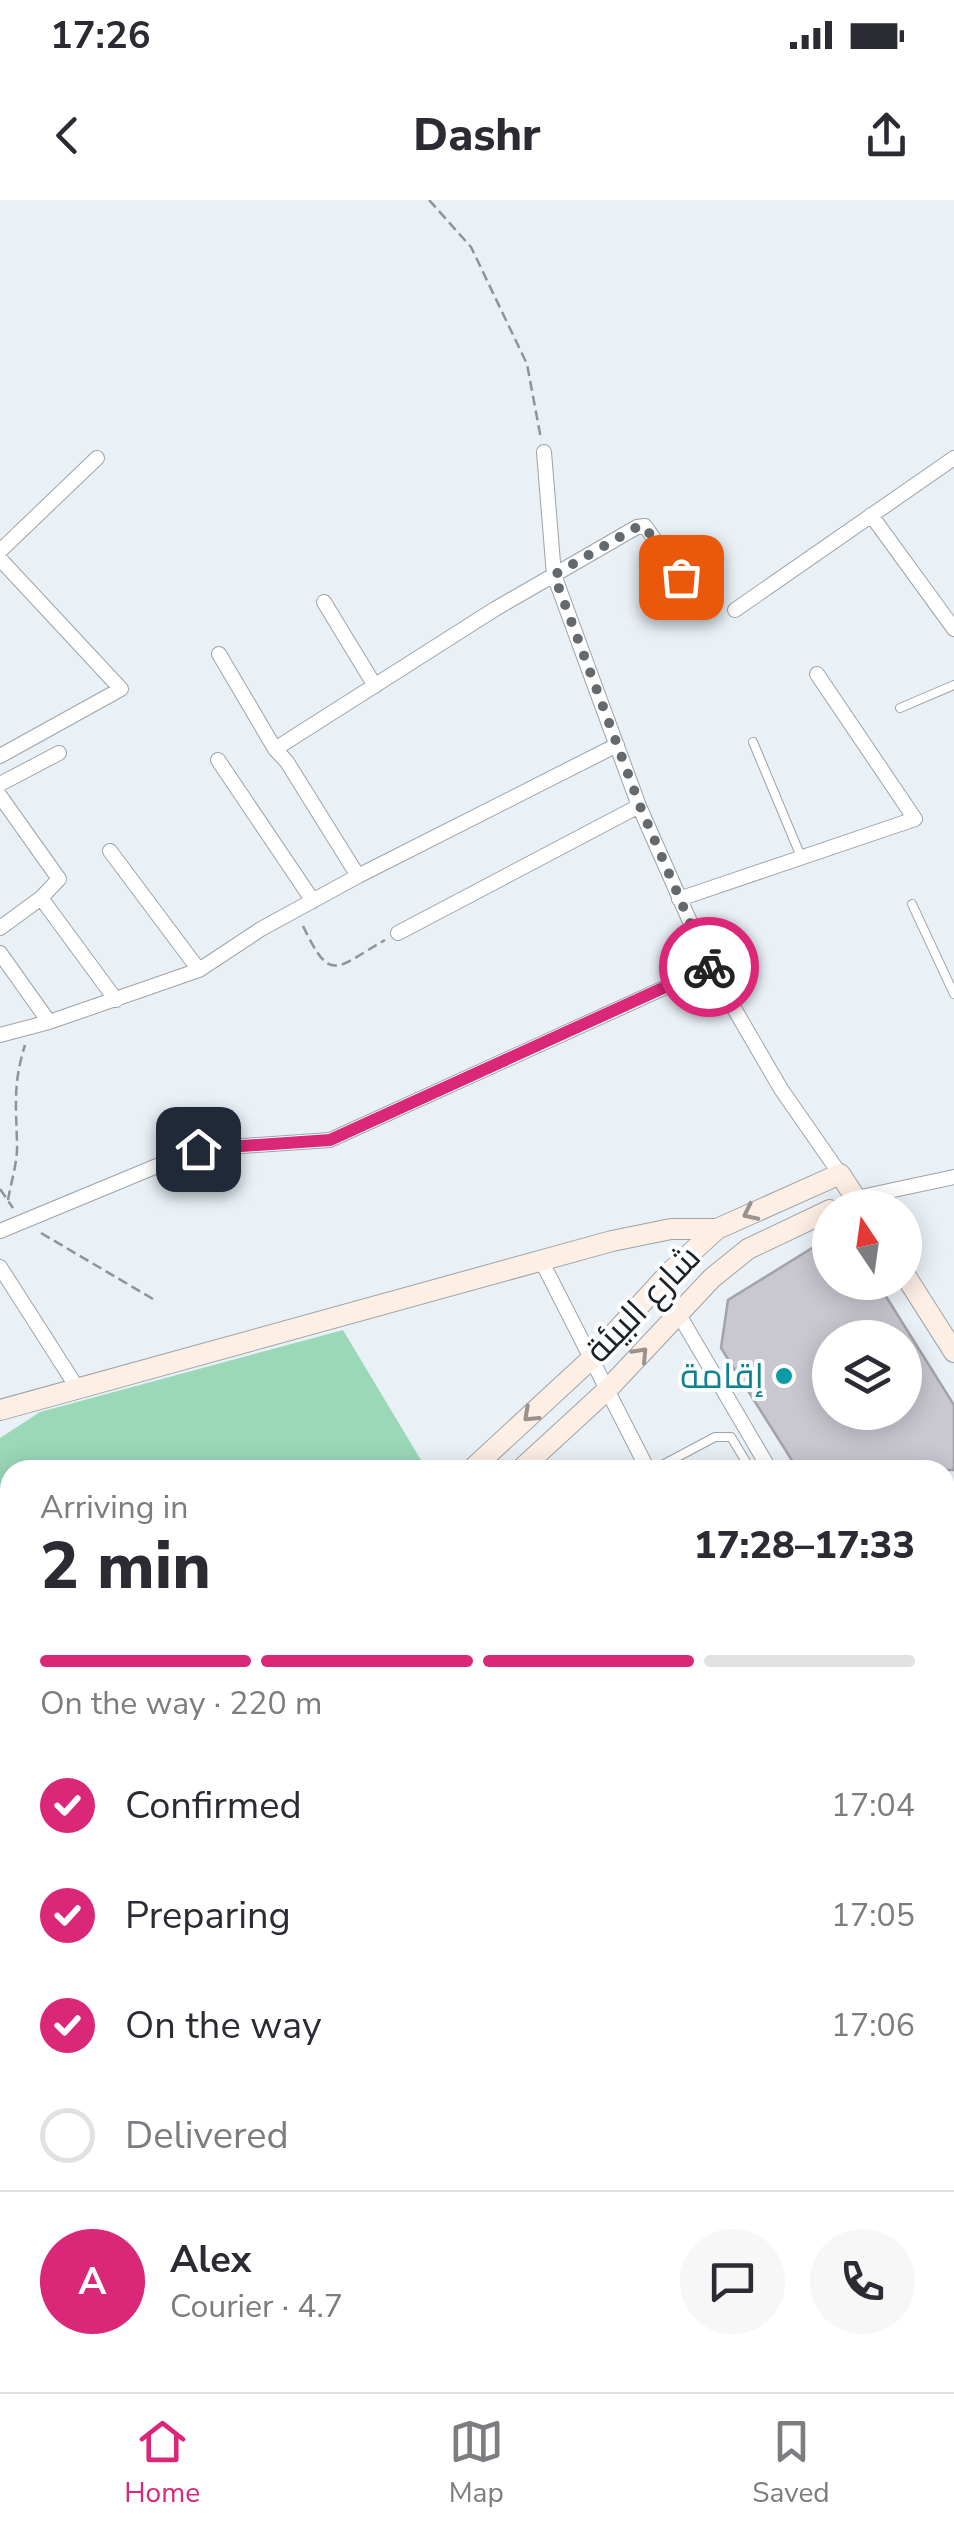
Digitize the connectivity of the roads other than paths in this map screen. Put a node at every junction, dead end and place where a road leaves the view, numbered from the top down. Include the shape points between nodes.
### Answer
1 (544, 452) road end
2 (97, 458) dead end
3 (954, 458) edge
4 (871, 515) junction
5 (0, 551) edge
6 (0, 559) edge
7 (554, 575) junction
8 (681, 577) dead end
9 (324, 602) dead end
10 (734, 610) dead end
11 (954, 629) edge
12 (219, 654) dead end
13 (818, 674) dead end
14 (954, 685) edge
15 (375, 686) junction
16 (900, 708) dead end
17 (753, 742) dead end
18 (617, 745) junction
19 (275, 749) junction
20 (58, 753) dead end
21 (0, 756) edge
22 (218, 760) dead end
23 (0, 784) edge
24 (0, 796) edge
25 (640, 806) junction
26 (110, 852) dead end
27 (802, 860) junction
28 (358, 876) junction
29 (41, 898) junction
30 (679, 900) junction
31 (313, 901) junction
32 (912, 904) dead end
33 (0, 928) edge
34 (398, 933) road end
35 (0, 953) edge
36 (710, 967) junction
37 (199, 970) junction
38 (954, 994) edge
39 (116, 1000) junction
40 (49, 1022) junction
41 (0, 1035) edge
42 (840, 1174) junction
43 (954, 1177) edge
44 (851, 1190) edge
45 (905, 1190) edge
46 (812, 1219) edge
47 (717, 1229) junction
48 (0, 1231) edge
49 (541, 1260) junction
50 (0, 1267) edge
51 (921, 1300) edge
52 (678, 1314) junction
53 (954, 1352) edge
54 (590, 1360) junction
55 (78, 1388) junction
56 (606, 1391) junction
57 (1, 1408) edge
58 (482, 1460) edge
59 (531, 1460) edge
60 (645, 1460) edge
61 (672, 1460) edge
62 (744, 1460) edge
63 (764, 1460) edge

1 - 7 street
2 - 5 street
3 - 4 street
4 - 10 street
4 - 11 street
6 - 21 street via 121,688
7 - 8 street via 644,526
7 - 15 street
7 - 18 street
9 - 15 street
12 - 19 street
13 - 27 street via 915,819
14 - 16 lane
15 - 19 street
17 - 27 lane
18 - 25 street
18 - 28 street
19 - 28 street
20 - 23 street
22 - 31 street
24 - 29 street via 58,875 58,884
25 - 30 street
25 - 34 street
26 - 37 street
27 - 30 street
28 - 31 street
29 - 33 street
29 - 39 street
30 - 36 street
31 - 37 street
32 - 38 lane
35 - 40 street
36 - 42 street
36 - 48 street via 330,1140 198,1149
37 - 39 street
39 - 40 street
40 - 41 street
42 - 44 street
42 -> 47 street, شارع البيئة
43 - 45 street
46 - 52 street, شارع البيئة via 748,1249
47 - 49 street via 671,1229
47 - 54 street, شارع البيئة
49 - 54 street
49 - 55 street
50 - 55 street
51 - 53 street
56 -> 52 street, شارع البيئة
52 - 63 street
54 - 56 street
54 -> 58 street, شارع البيئة
55 - 57 street
56 - 59 street, شارع البيئة
56 - 60 street
61 - 62 lane via 725,1434

